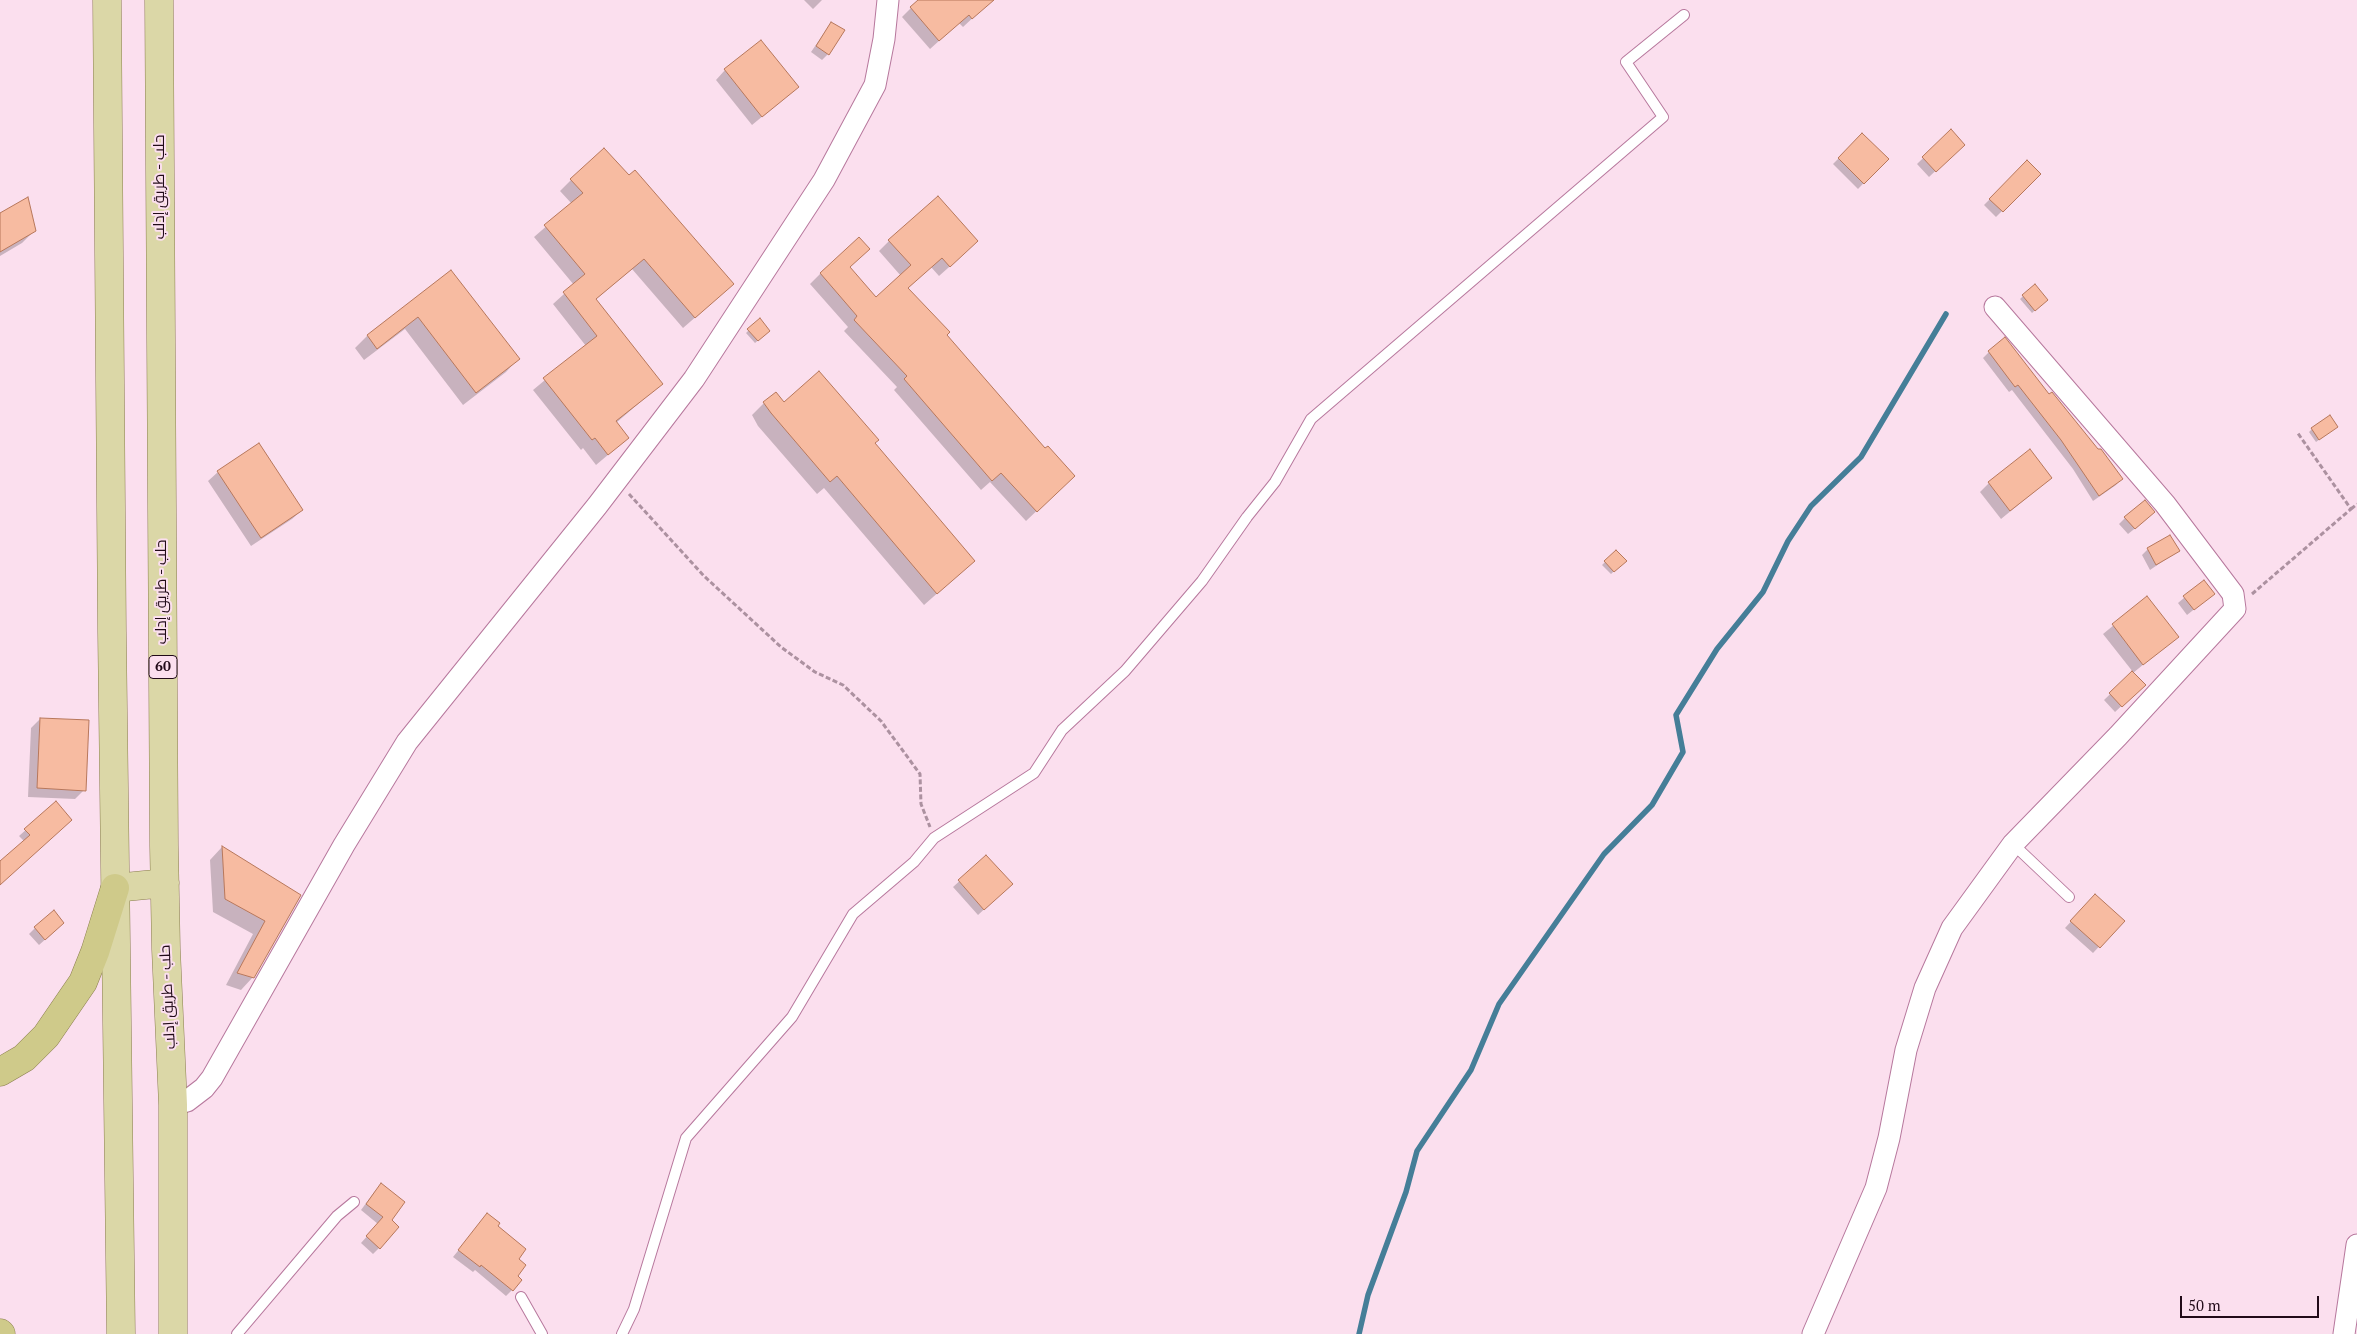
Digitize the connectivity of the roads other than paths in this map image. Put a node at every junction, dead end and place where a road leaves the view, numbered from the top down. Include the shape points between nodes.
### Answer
1 (107, 0) edge
2 (160, 0) edge
3 (888, 0) edge
4 (1684, 14) dead end
5 (1995, 307) dead end
6 (2013, 844) junction
7 (165, 883) junction
8 (115, 888) junction
9 (2069, 897) dead end
10 (0, 1072) edge
11 (173, 1105) junction
12 (354, 1202) dead end
13 (2357, 1245) edge
14 (521, 1297) dead end
15 (121, 1334) edge
16 (173, 1334) edge
17 (237, 1334) edge
18 (542, 1334) edge
19 (622, 1334) edge
20 (1813, 1334) edge
21 (2344, 1334) edge

1 - 8 main road
2 - 7 main road, حلب - طريق إدلب / 60
3 - 11 street via 875,85 824,180 694,379 407,742 344,845 212,1078 187,1101
4 - 19 lane via 1626,62 1662,118 1311,419 1275,482 1202,581 1125,671 1062,730 1034,773 934,838 914,862 854,914 792,1017 686,1138 634,1309
5 - 6 street via 2165,504 2233,594 2235,609
6 - 9 lane
6 - 20 street via 1952,928 1924,988 1906,1050 1876,1188
7 - 8 main road
7 - 11 main road, حلب - طريق إدلب / 60
8 - 10 highway via 96,952 83,982 46,1036 24,1058
8 - 15 main road
11 - 16 main road, حلب - طريق إدلب / 60
12 - 17 lane via 337,1216
13 - 21 street
14 - 18 lane

